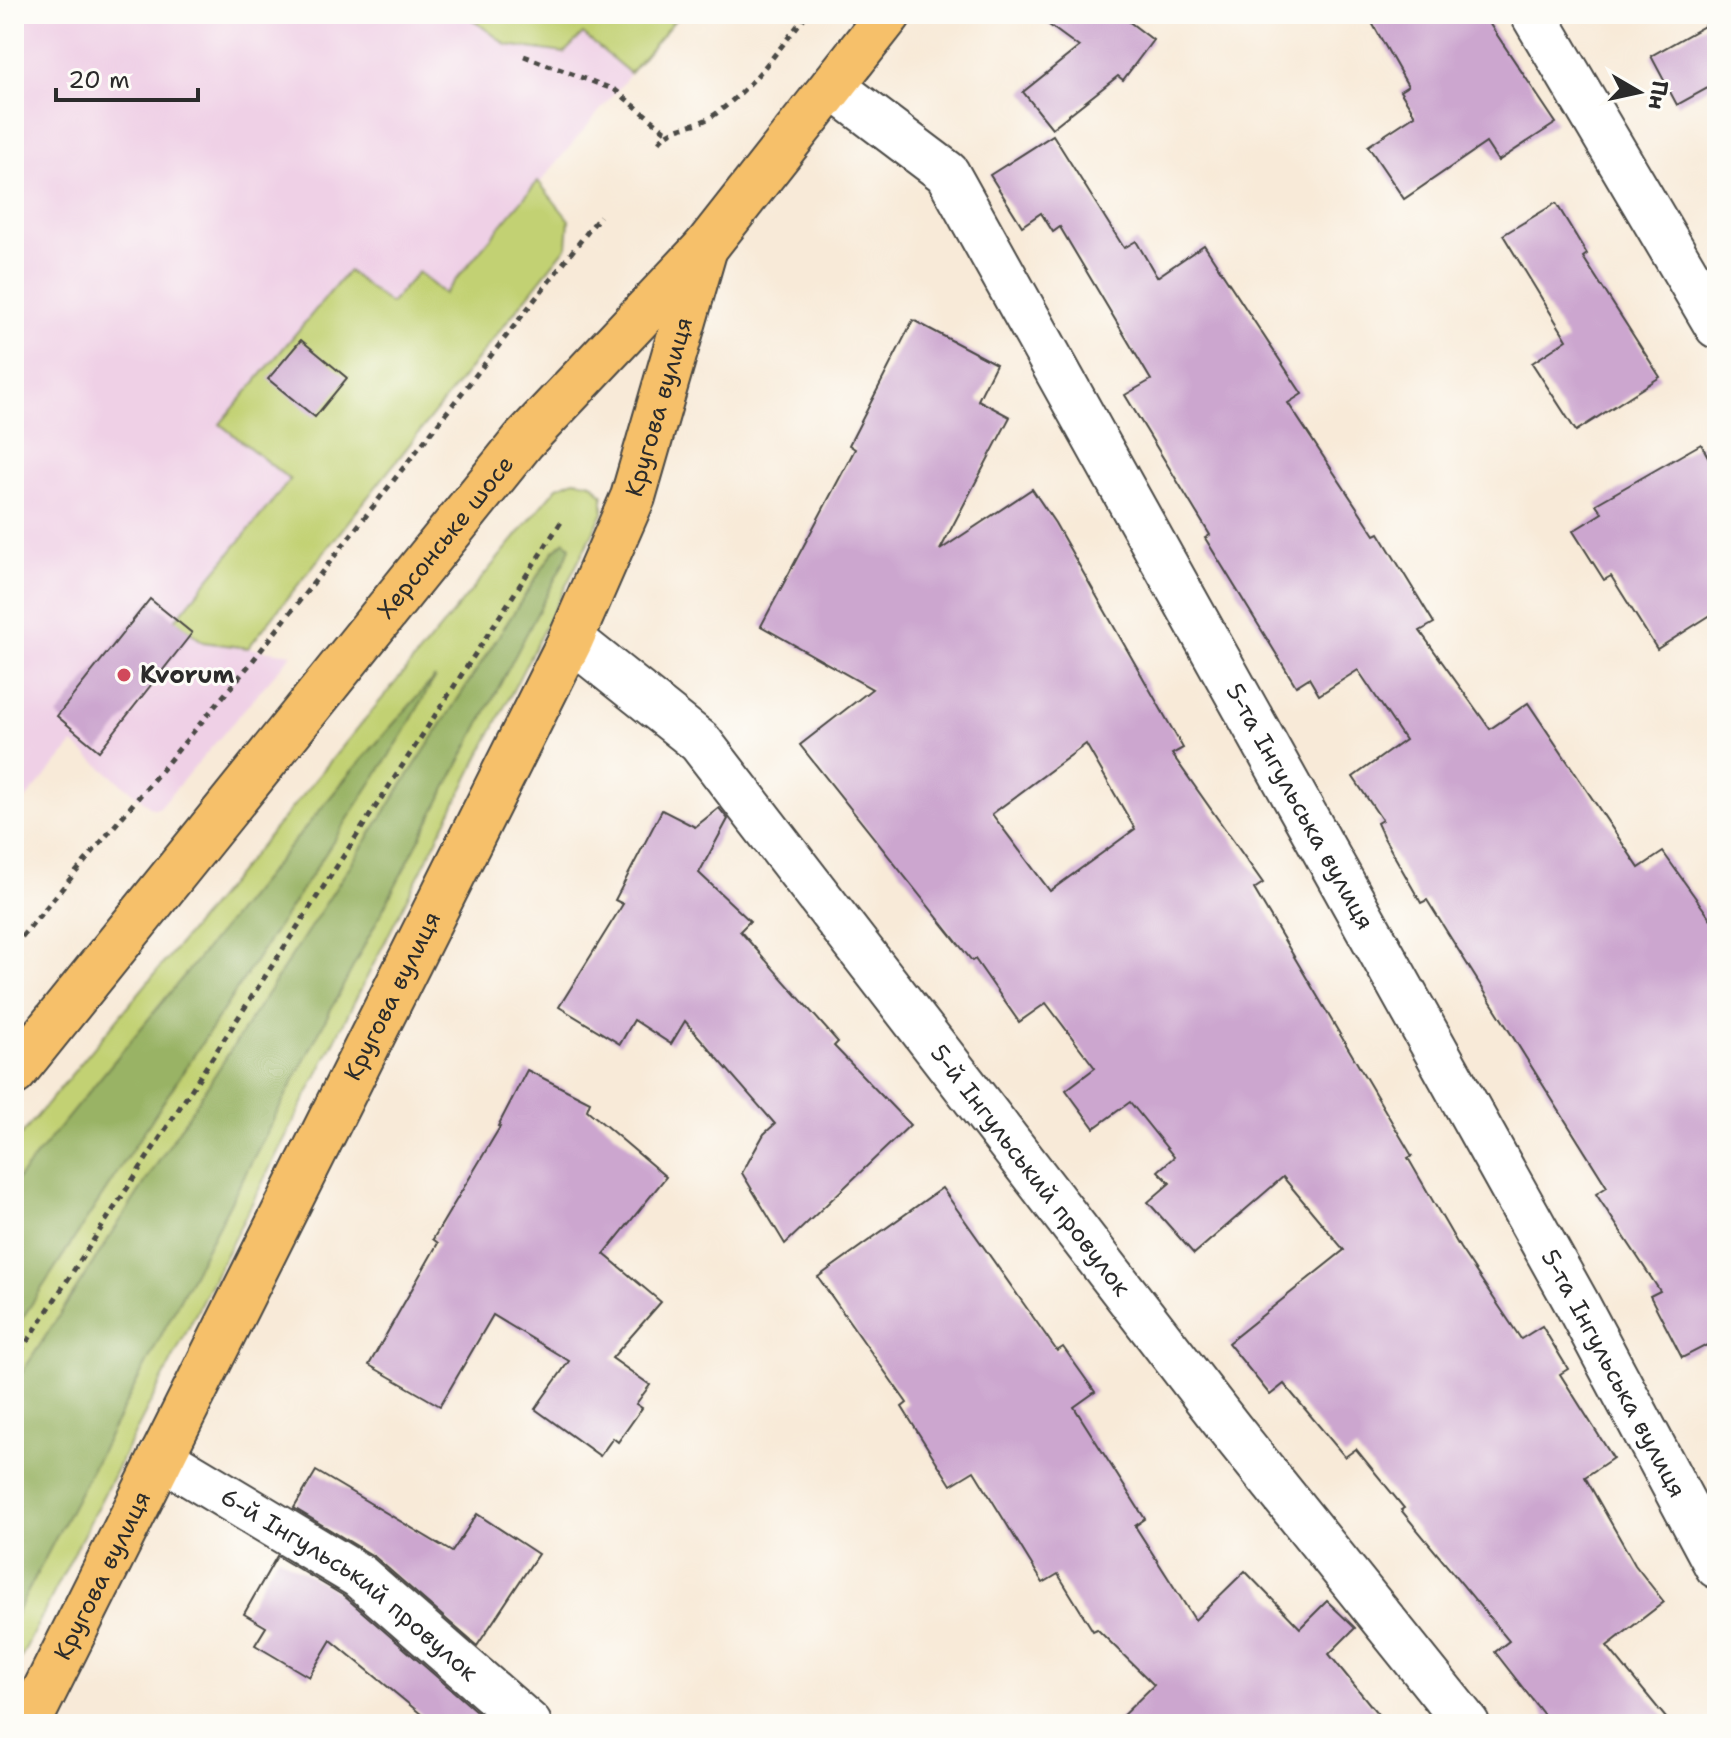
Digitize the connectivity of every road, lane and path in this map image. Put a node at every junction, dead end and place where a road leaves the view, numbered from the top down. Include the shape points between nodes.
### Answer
1 (807, 14) edge
2 (889, 14) edge
3 (1533, 14) edge
4 (524, 56) dead end
5 (833, 87) junction
6 (667, 132) junction
7 (659, 142) dead end
8 (600, 216) dead end
9 (705, 248) junction
10 (1717, 326) edge
11 (563, 519) dead end
12 (571, 639) junction
13 (14, 946) edge
14 (14, 1073) edge
15 (14, 1362) edge
16 (161, 1457) junction
17 (1717, 1566) edge
18 (28, 1724) edge
19 (529, 1724) edge
20 (1467, 1724) edge

1 - 6 path via 744,93 710,119
2 - 5 main road, Херсонське шосе
3 - 10 street
4 - 6 path via 615,90
5 - 9 main road, Херсонське шосе
5 - 17 street, 5-та Інгульська вулиця via 947,173 1576,1302
6 - 7 path
8 - 13 path via 251,663
9 - 12 main road, Кругова вулиця via 633,497
9 - 14 main road, Херсонське шосе via 523,441
11 - 15 path
12 - 16 main road, Кругова вулиця
12 - 20 street, 5-й Інгульський провулок via 700,742 1230,1429
16 - 18 main road, Кругова вулиця
16 - 19 street, 6-й Інгульський провулок via 359,1576

